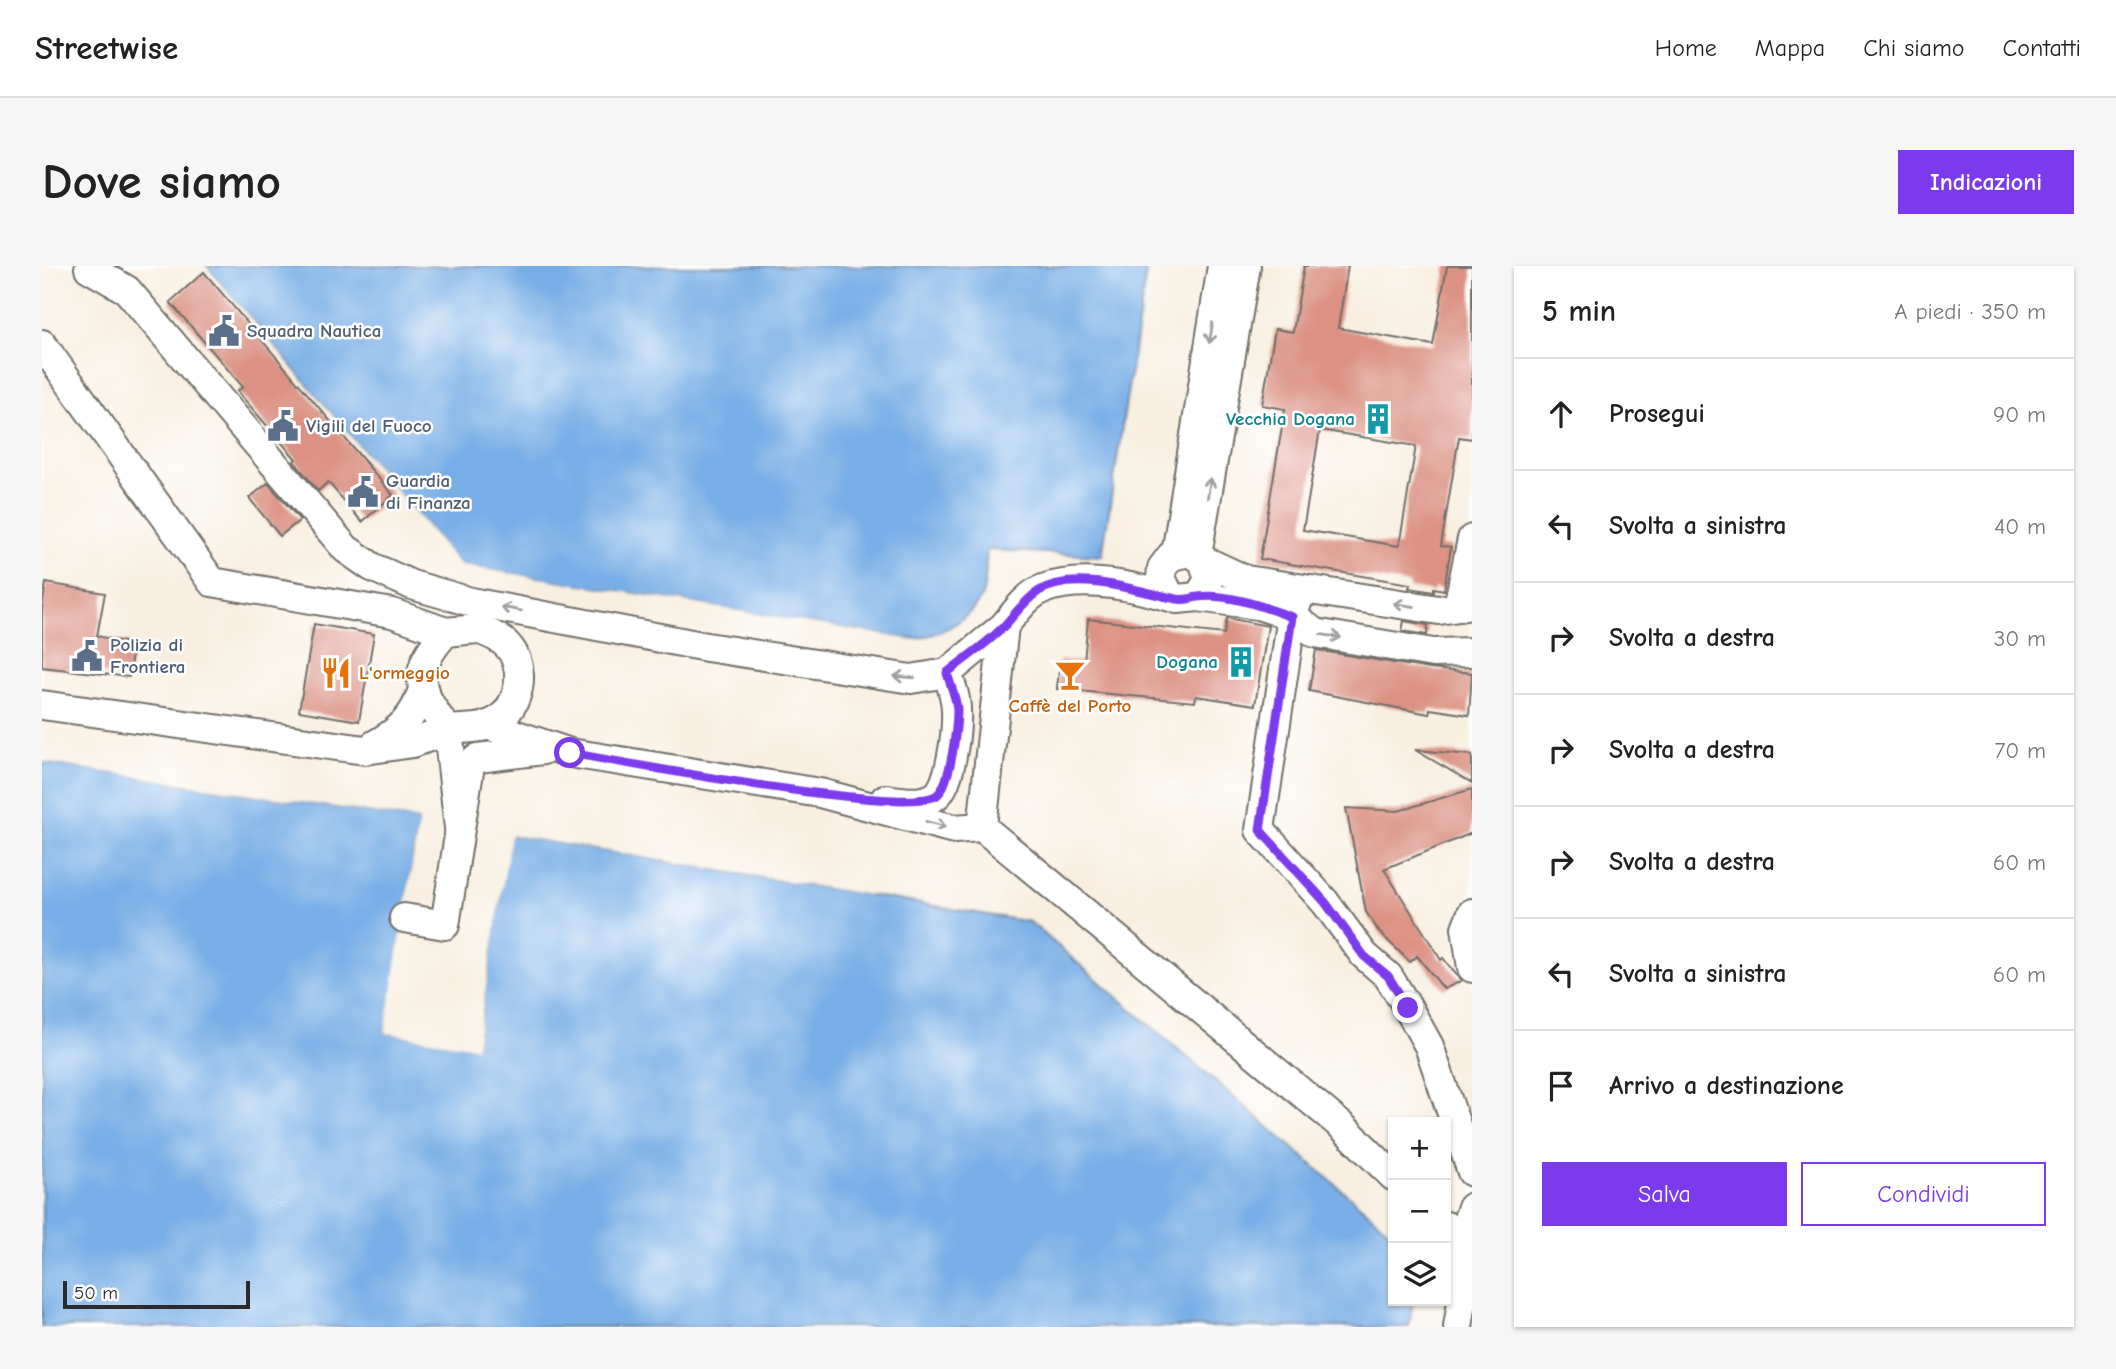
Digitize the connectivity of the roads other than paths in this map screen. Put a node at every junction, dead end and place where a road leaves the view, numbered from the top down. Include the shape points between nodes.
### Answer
1 (1222, 266) edge
2 (1246, 266) edge
3 (89, 268) edge
4 (42, 344) edge
5 (1472, 539) edge
6 (1186, 557) junction
7 (1100, 583) junction
8 (412, 585) junction
9 (1302, 590) junction
10 (1187, 598) junction
11 (1465, 606) edge
12 (1292, 617) junction
13 (1004, 626) junction
14 (497, 636) junction
15 (650, 636) junction
16 (438, 640) junction
17 (1472, 652) edge
18 (947, 673) junction
19 (422, 692) junction
20 (42, 705) edge
21 (487, 725) junction
22 (448, 730) junction
23 (555, 749) junction
24 (365, 750) junction
25 (820, 793) junction
26 (982, 827) junction
27 (460, 828) junction
28 (1472, 913) edge
29 (404, 918) dead end
30 (1472, 968) edge
31 (1388, 1171) edge
32 (1472, 1172) edge
33 (1472, 1207) edge
34 (1453, 1233) edge
35 (1458, 1327) edge

1 -> 6 lane
6 -> 2 lane
3 - 8 lane via 127,290 346,549
4 - 16 lane via 212,582 392,613
5 - 11 lane
6 - 7 lane
6 - 9 lane via 1246,580
6 - 10 lane via 1209,580
6 - 10 lane via 1161,578 1169,594
7 - 10 lane
7 - 13 lane via 1041,590 1018,607
15 -> 8 lane via 471,602
8 - 16 lane
11 -> 9 lane via 1438,610
9 - 12 lane
10 - 12 lane via 1258,605
12 -> 17 lane via 1315,634 1433,653
12 - 32 lane via 1260,830 1325,902 1364,956 1388,976 1408,1008 1429,1046
13 - 18 lane
13 - 26 lane
14 - 15 lane via 547,631
14 - 16 lane via 478,629
14 - 21 lane via 512,652 520,673 512,704
18 -> 15 lane via 911,679
16 - 19 lane via 422,669
18 - 25 lane via 957,708 950,761 944,786 936,796 918,802
19 - 22 lane
19 - 24 lane via 417,709 402,727
20 - 24 lane
21 - 22 lane
21 - 23 lane
22 - 24 lane via 413,743
22 - 27 lane
23 - 25 lane
23 - 27 lane via 478,758 470,765 465,781
25 -> 26 lane via 954,829
26 - 31 lane via 1343,1127
27 - 29 lane via 445,925
28 - 30 lane via 1466,928
33 - 34 lane
34 - 35 lane via 1468,1262

